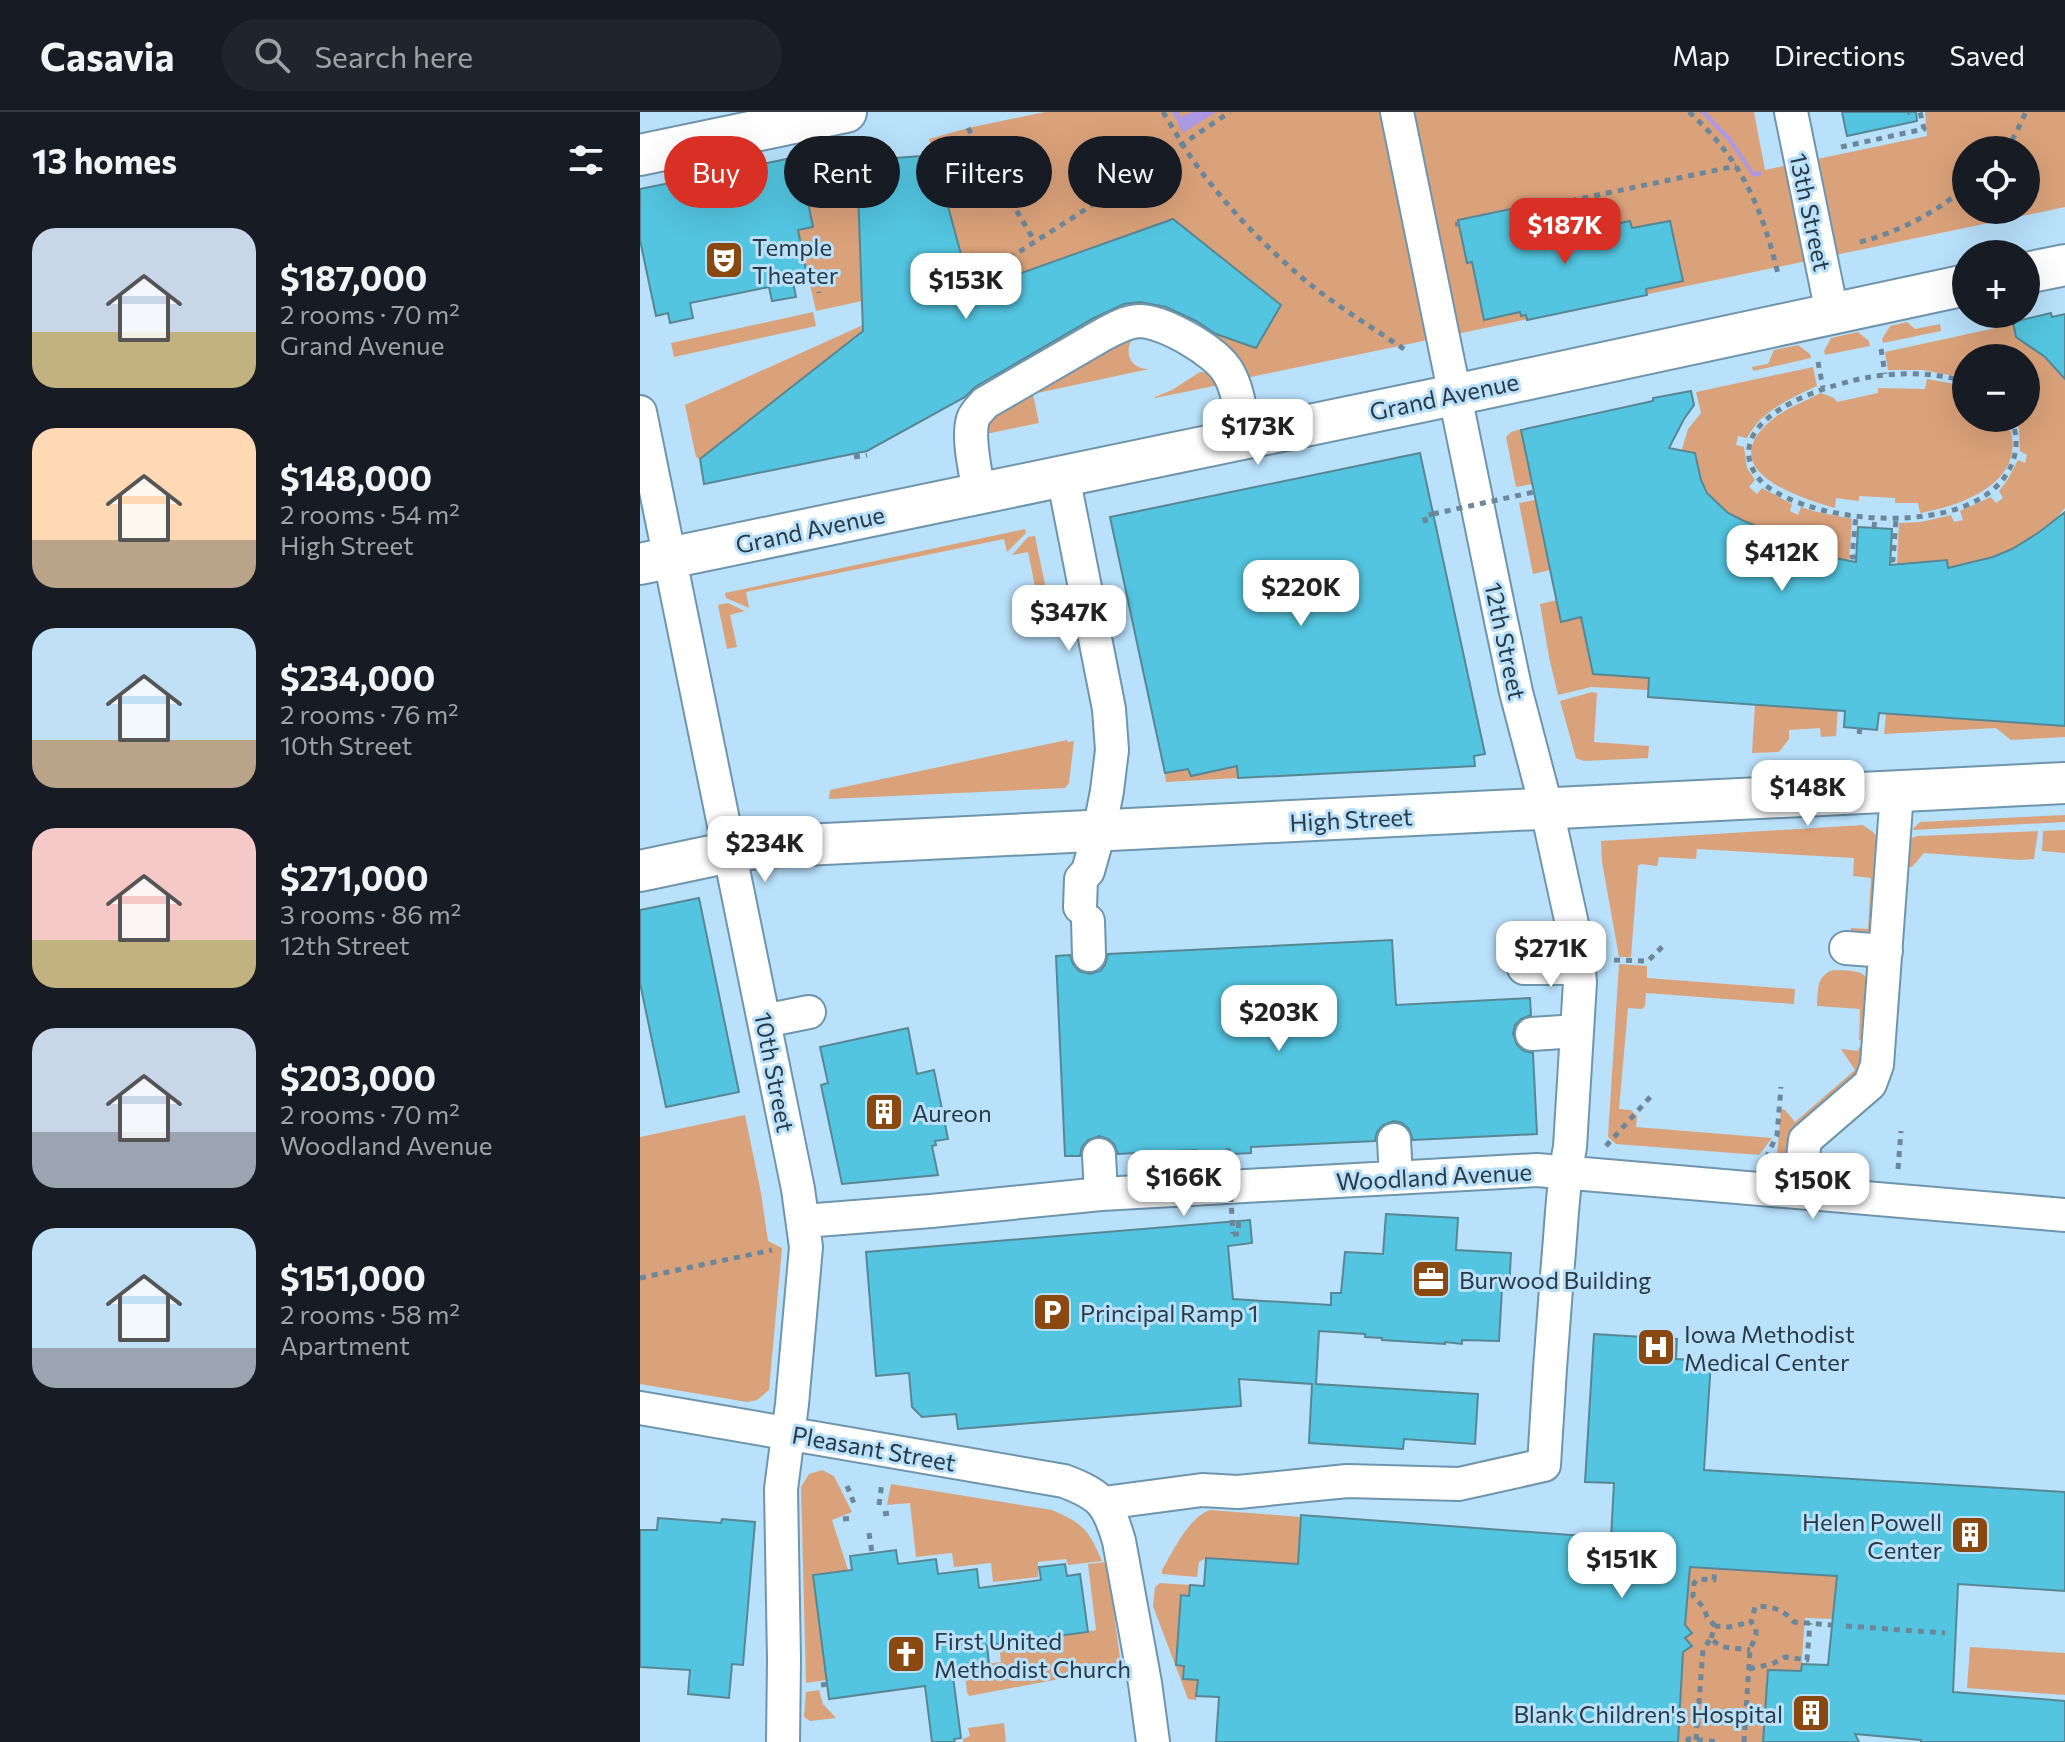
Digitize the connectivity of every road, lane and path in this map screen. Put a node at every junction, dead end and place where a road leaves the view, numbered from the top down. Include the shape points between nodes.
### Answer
1 (846, 112) edge
2 (1163, 112) edge
3 (1230, 112) edge
4 (1397, 112) edge
5 (1689, 112) edge
6 (1791, 112) edge
7 (1920, 112) edge
8 (2026, 112) edge
9 (968, 128) dead end
10 (2014, 136) edge
11 (1183, 144) junction
12 (1841, 147) dead end
13 (640, 155) edge
14 (1736, 166) junction
15 (1952, 198) edge
16 (1512, 213) dead end
17 (1035, 242) junction
18 (1860, 242) dead end
19 (2065, 265) edge
20 (2040, 270) edge
21 (1778, 274) dead end
22 (816, 280) dead end
23 (969, 284) dead end
24 (1952, 288) edge
25 (819, 293) dead end
26 (1832, 313) junction
27 (1881, 349) dead end
28 (1407, 351) dead end
29 (1818, 362) dead end
30 (1885, 374) junction
31 (1952, 380) edge
32 (1823, 388) junction
33 (1454, 395) junction
34 (640, 412) edge
35 (2015, 432) edge
36 (1245, 437) junction
37 (867, 455) dead end
38 (854, 457) dead end
39 (1063, 476) junction
40 (1534, 492) dead end
41 (979, 493) junction
42 (1856, 516) junction
43 (1875, 518) junction
44 (1896, 519) junction
45 (1426, 523) dead end
46 (1874, 528) dead end
47 (1856, 557) dead end
48 (1890, 560) dead end
49 (655, 561) edge
50 (2065, 783) edge
51 (1897, 792) junction
52 (1547, 810) junction
53 (1099, 832) junction
54 (730, 852) junction
55 (640, 871) edge
56 (1665, 944) dead end
57 (1089, 955) dead end
58 (1846, 956) dead end
59 (1885, 958) junction
60 (1524, 960) dead end
61 (1578, 960) junction
62 (1614, 960) dead end
63 (809, 1012) dead end
64 (764, 1021) junction
65 (1577, 1031) junction
66 (1532, 1034) dead end
67 (1781, 1087) dead end
68 (1652, 1095) dead end
69 (1901, 1131) dead end
70 (1394, 1140) dead end
71 (1606, 1146) dead end
72 (1228, 1148) dead end
73 (1099, 1155) dead end
74 (1766, 1158) dead end
75 (1898, 1169) dead end
76 (1565, 1172) junction
77 (1396, 1178) junction
78 (1799, 1192) junction
79 (1101, 1194) junction
80 (2065, 1215) edge
81 (1238, 1216) dead end
82 (804, 1221) junction
83 (772, 1250) dead end
84 (640, 1278) edge
85 (640, 1408) edge
86 (787, 1434) junction
87 (882, 1482) dead end
88 (847, 1486) dead end
89 (1104, 1503) junction
90 (879, 1505) dead end
91 (856, 1508) dead end
92 (894, 1512) dead end
93 (883, 1514) dead end
94 (855, 1518) dead end
95 (843, 1519) dead end
96 (869, 1533) dead end
97 (872, 1553) dead end
98 (1715, 1569) dead end
99 (1751, 1622) junction
100 (1810, 1623) junction
101 (1832, 1625) dead end
102 (1715, 1626) junction
103 (1846, 1626) dead end
104 (1945, 1633) dead end
105 (1711, 1638) junction
106 (1750, 1650) junction
107 (1749, 1669) junction
108 (1696, 1740) edge
109 (1709, 1741) edge
110 (783, 1742) edge
111 (1153, 1742) edge
112 (1688, 1742) edge
113 (1721, 1742) edge
114 (1744, 1742) edge

1 - 13 main road
2 - 11 path
3 - 11 path
4 - 33 street, 12th Street
5 - 14 path
6 - 26 street, 13th Street
7 - 12 path via 1924,129
8 - 10 path
9 - 17 path
11 - 17 path
11 - 28 path via 1239,217 1305,280
14 - 16 path
14 - 21 path via 1769,234
15 - 18 path via 1907,225
17 - 23 path
19 - 20 main road
22 - 25 path
24 - 26 main road, Grand Avenue
26 - 33 main road, Grand Avenue
27 - 30 path
29 - 32 path
30 - 31 path
30 - 32 path
32 - 42 path via 1765,420 1751,438 1750,465 1778,492
33 - 36 main road, Grand Avenue
33 - 52 street, 12th Street via 1516,692
34 - 49 street, 10th Street
35 - 44 path via 2014,458 1991,492 1943,513
36 - 39 main road, Grand Avenue
36 - 41 street via 1227,370 1206,350 1166,327 1135,321 1118,326 978,410 972,429
37 - 38 path
39 - 41 main road, Grand Avenue
39 - 53 street via 1111,723 1109,781
40 - 45 path, bridge via 1424,516
41 - 49 main road, Grand Avenue
42 - 43 path
42 - 47 path
43 - 44 path
43 - 46 path
44 - 48 path
49 - 54 street, 10th Street
50 - 51 main road, High Street
51 - 52 main road, High Street
51 - 59 street via 1898,881
52 - 53 main road, High Street
52 - 61 street, 12th Street
53 - 54 main road, High Street
53 - 57 street via 1081,879
54 - 55 main road, High Street
54 - 64 street, 10th Street
56 - 62 path via 1648,961
58 - 59 street
59 - 78 street via 1888,1007 1877,1065 1854,1109 1805,1140
60 - 61 street
61 - 65 street, 12th Street
63 - 64 street
64 - 82 street, 10th Street
65 - 66 street
65 - 76 street, 12th Street
67 - 74 path via 1777,1135
68 - 71 path
69 - 75 path
70 - 77 street
72 - 81 path, bridge via 1233,1234 1239,1234
73 - 79 street
76 - 77 street, Woodland Avenue
76 - 78 street, Woodland Avenue
76 - 89 street, 12th Street via 1544,1465 1459,1484 1347,1481 1238,1492 1202,1490
77 - 79 street, Woodland Avenue
78 - 80 street, Woodland Avenue
79 - 82 street, Woodland Avenue
82 - 86 street, 10th Street via 805,1272
83 - 84 path
85 - 86 street, Pleasant Street
86 - 89 street, Pleasant Street via 1064,1481
86 - 110 street, 10th Street via 781,1489
87 - 90 path
88 - 91 path
89 - 111 street via 1119,1541
92 - 93 path
94 - 95 path
96 - 97 path
98 - 102 path via 1714,1580 1694,1583 1693,1596
99 - 100 path via 1755,1607 1762,1606 1781,1610 1794,1622
99 - 102 path
99 - 106 path via 1756,1635
100 - 101 path
100 - 107 path via 1807,1660 1785,1657
102 - 105 path
103 - 104 path
105 - 106 path via 1722,1647
105 - 108 path via 1703,1650
106 - 107 path
107 - 114 path
108 - 109 path
108 - 112 path
109 - 113 path

